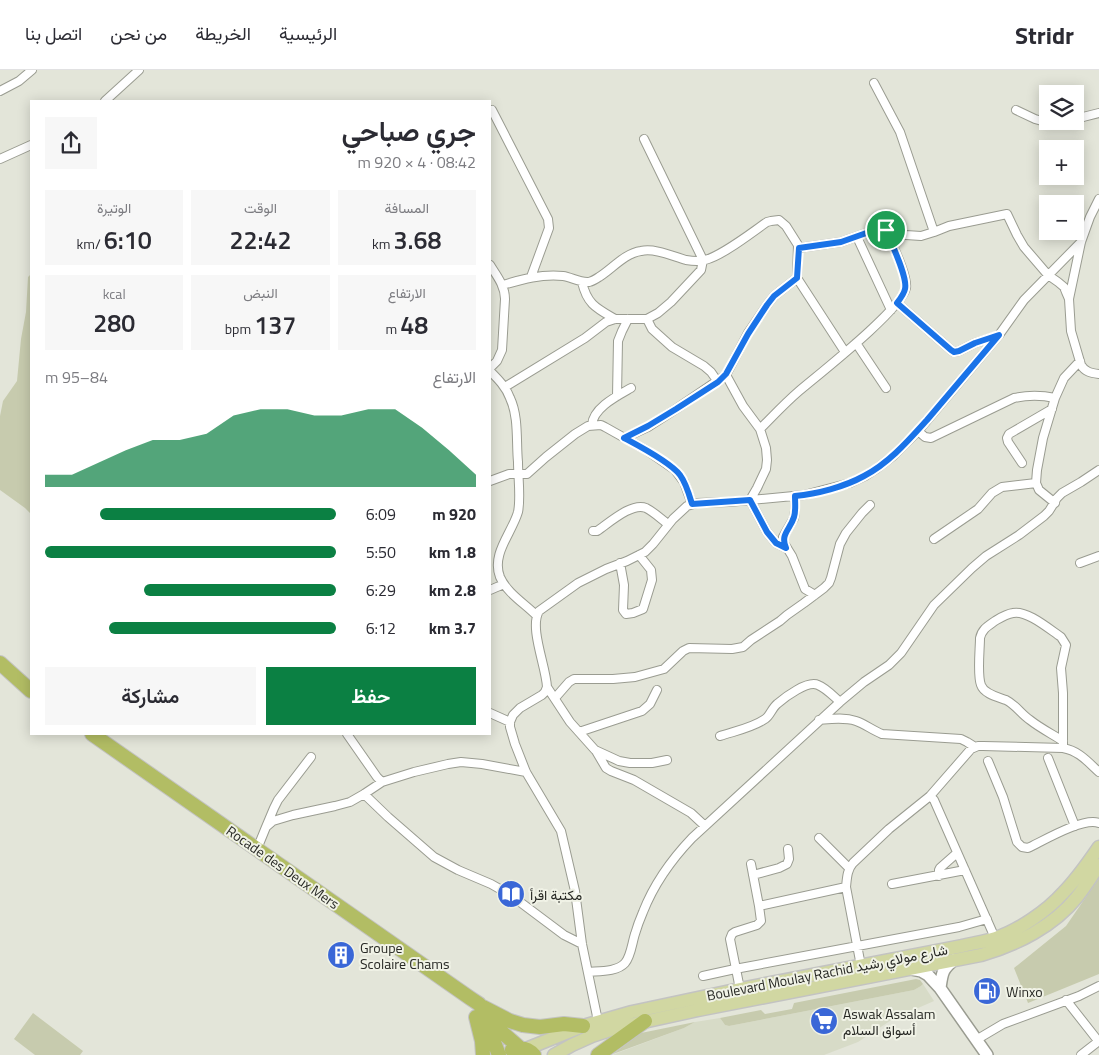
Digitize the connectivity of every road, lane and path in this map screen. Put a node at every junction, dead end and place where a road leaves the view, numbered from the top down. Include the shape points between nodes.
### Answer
1 (32, 70) edge
2 (139, 70) edge
3 (874, 83) dead end
4 (0, 91) edge
5 (106, 100) edge
6 (492, 110) dead end
7 (1016, 110) dead end
8 (1099, 113) edge
9 (1084, 118) edge
10 (1039, 119) edge
11 (644, 139) dead end
12 (30, 145) edge
13 (0, 159) edge
14 (1099, 199) edge
15 (886, 230) junction
16 (934, 232) junction
17 (857, 237) junction
18 (1081, 242) junction
19 (799, 248) junction
20 (703, 260) junction
21 (1048, 275) junction
22 (531, 277) junction
23 (494, 278) edge
24 (797, 278) junction
25 (582, 282) junction
26 (503, 285) junction
27 (1069, 299) junction
28 (897, 303) junction
29 (891, 310) junction
30 (615, 319) junction
31 (628, 319) junction
32 (646, 319) junction
33 (999, 335) junction
34 (856, 343) junction
35 (845, 352) junction
36 (1080, 361) junction
37 (491, 368) edge
38 (491, 370) edge
39 (726, 374) junction
40 (1099, 374) edge
41 (718, 382) junction
42 (505, 387) junction
43 (631, 388) dead end
44 (886, 388) dead end
45 (616, 396) junction
46 (1055, 398) junction
47 (1052, 409) junction
48 (592, 425) junction
49 (760, 429) junction
50 (918, 431) junction
51 (624, 438) junction
52 (1022, 463) dead end
53 (1099, 470) edge
54 (518, 473) junction
55 (491, 481) edge
56 (1036, 483) junction
57 (795, 496) junction
58 (750, 500) junction
59 (1055, 503) junction
60 (692, 504) junction
61 (870, 505) dead end
62 (668, 524) junction
63 (593, 531) dead end
64 (934, 540) dead end
65 (786, 548) junction
66 (638, 555) junction
67 (1099, 556) edge
68 (620, 563) junction
69 (1080, 563) dead end
70 (504, 584) junction
71 (491, 590) edge
72 (815, 595) junction
73 (536, 615) junction
74 (0, 663) edge
75 (547, 687) junction
76 (30, 690) edge
77 (657, 690) dead end
78 (554, 698) junction
79 (840, 702) junction
80 (491, 713) edge
81 (819, 720) junction
82 (510, 722) junction
83 (579, 732) junction
84 (93, 735) edge
85 (348, 735) edge
86 (720, 736) dead end
87 (1063, 744) junction
88 (975, 747) junction
89 (595, 750) junction
90 (311, 757) dead end
91 (1048, 758) dead end
92 (667, 760) dead end
93 (988, 761) dead end
94 (526, 772) junction
95 (1099, 772) edge
96 (382, 782) junction
97 (364, 794) junction
98 (930, 796) junction
99 (1099, 823) edge
100 (706, 826) junction
101 (1075, 826) junction
102 (266, 827) junction
103 (819, 838) dead end
104 (1099, 848) edge
105 (257, 849) junction
106 (788, 849) dead end
107 (957, 853) junction
108 (752, 864) dead end
109 (1099, 866) edge
110 (849, 868) junction
111 (965, 870) junction
112 (753, 875) junction
113 (939, 876) junction
114 (892, 884) dead end
115 (846, 887) junction
116 (759, 906) junction
117 (988, 919) junction
118 (995, 938) junction
119 (582, 944) junction
120 (857, 946) junction
121 (954, 960) junction
122 (861, 966) junction
123 (735, 969) junction
124 (911, 969) junction
125 (588, 972) junction
126 (703, 976) dead end
127 (1099, 986) edge
128 (940, 988) junction
129 (740, 989) junction
130 (1066, 1000) junction
131 (475, 1002) junction
132 (598, 1021) junction
133 (645, 1021) junction
134 (582, 1026) junction
135 (976, 1040) junction
136 (1099, 1042) edge
137 (527, 1051) edge
138 (483, 1055) edge
139 (499, 1055) edge
140 (505, 1055) edge
141 (554, 1055) edge
142 (598, 1055) edge
143 (987, 1055) edge
144 (1081, 1055) edge

1 - 4 street
2 - 5 street
3 - 16 street via 900,132
6 - 22 street via 548,220 549,228
7 - 10 street
8 - 9 street
11 - 20 street
12 - 13 street
14 - 18 street
15 - 16 street via 915,236
15 - 17 street
15 - 28 street via 905,278 906,288
16 - 21 street via 1007,214 1024,247
17 - 19 street
17 - 29 street
18 - 21 street
18 - 27 street
19 - 20 street via 786,226 775,220
19 - 24 street
20 - 25 street via 688,260 654,251 634,252 594,280
20 - 32 street via 701,270 671,302
21 - 27 street via 1064,287
21 - 33 street via 1024,300
22 - 25 street via 558,276
22 - 26 street
23 - 26 street
24 - 35 street
24 - 39 street via 767,305
25 - 30 street via 590,301
26 - 37 street via 502,350
27 - 36 street via 1071,331
28 - 29 street
28 - 33 street via 954,352
29 - 34 street
30 - 31 street
30 - 42 street
31 - 32 street
31 - 45 street via 618,341
32 - 41 street via 672,347 704,366
33 - 50 street
34 - 35 street
34 - 44 street
35 - 49 street
36 - 40 street via 1088,372
36 - 46 street via 1064,378
38 - 42 street
39 - 41 street
39 - 49 street
41 - 51 street
42 - 54 street via 513,406
43 - 45 street
45 - 48 street via 598,411
46 - 47 street
46 - 50 street via 1027,395 1014,398 931,438
47 - 52 street via 1009,434 1008,442
47 - 56 street via 1043,438
48 - 51 street via 605,427
48 - 54 street via 567,440 527,474
49 - 58 street via 767,455 766,469
50 - 57 street via 893,456 865,476
51 - 60 street via 675,470 684,482
53 - 59 street via 1062,493
54 - 55 street
54 - 70 street via 518,511 498,560
56 - 59 street via 1039,490
56 - 64 street via 1002,487 978,509
57 - 58 street
57 - 65 street via 794,518 783,538
58 - 60 street
58 - 65 street via 767,532 776,543
59 - 79 street via 1044,516 972,568 934,605 889,665
60 - 62 street
61 - 72 street via 846,533 829,583
62 - 63 street via 640,507 632,508
62 - 66 street via 650,548
65 - 72 street via 805,588
66 - 68 street
66 - 68 street via 651,570 652,580 643,608 633,614 626,614 623,610 624,585
67 - 69 street
68 - 73 street via 578,583 541,608
70 - 71 street
70 - 73 street
72 - 78 street via 743,647 689,648 664,669 635,677 574,679
73 - 75 street
74 - 76 highway
75 - 78 street
75 - 82 street via 542,695 520,708
77 - 83 street via 642,711
78 - 83 street
79 - 81 street
79 - 86 street via 821,686 811,683 783,699 765,719
80 - 82 street
81 - 88 street via 848,719 882,734 961,739
81 - 100 street
82 - 94 street
83 - 89 street
84 - 105 highway, Rocade des Deux Mers
85 - 96 street
87 - 87 street via 1061,668 1065,641 1030,617 1012,612 982,632 981,686 1009,701
87 - 88 street
87 - 95 street
88 - 98 street
89 - 92 street via 630,763
89 - 100 street via 606,768 691,813
90 - 102 street via 278,800
91 - 101 street
93 - 101 street via 1020,846 1028,848
94 - 96 street via 461,762
94 - 119 street via 561,831 575,891
96 - 97 street
97 - 102 street via 350,802 279,819
97 - 119 street via 434,857 512,896 564,935
98 - 107 street
98 - 110 street via 889,829
99 - 101 street
100 - 125 street via 678,853 658,881 643,912 627,961 619,968
102 - 105 street
103 - 110 street
104 - 118 main road, Boulevard Moulay Rachid شارع مولاي رشيد via 1048,907
105 - 131 highway, Rocade des Deux Mers
106 - 112 street via 787,864
107 - 111 street
107 - 113 street via 940,868
108 - 112 street
109 - 121 main road, Boulevard Moulay Rachid شارع مولاي رشيد via 1076,899 1052,921 1002,949
110 - 115 street
111 - 113 street
111 - 117 street
112 - 116 street
113 - 114 street
115 - 116 street
115 - 120 street
116 - 123 street via 759,924 731,936
117 - 118 street
117 - 120 street
118 - 122 main road, Boulevard Moulay Rachid شارع مولاي رشيد
119 - 125 street
120 - 122 street
120 - 123 street
121 - 124 main road, Boulevard Moulay Rachid شارع مولاي رشيد
121 - 128 street via 942,973
122 - 129 main road, Boulevard Moulay Rachid شارع مولاي رشيد
123 - 126 street
123 - 129 street
124 - 128 street via 928,975
124 - 133 main road, Boulevard Moulay Rachid شارع مولاي رشيد
125 - 132 street
127 - 130 street
128 - 135 street
129 - 132 main road, Boulevard Moulay Rachid شارع مولاي رشيد
130 - 135 street via 1003,1024
130 - 136 street
131 - 134 highway via 523,1025 540,1028 564,1024
131 - 137 highway, Rocade des Deux Mers via 497,1028
131 - 138 highway
131 - 139 highway, Rocade des Deux Mers
132 - 134 main road, Boulevard Moulay Rachid شارع مولاي رشيد
133 - 141 main road, Boulevard Moulay Rachid شارع مولاي رشيد via 599,1033
133 - 142 highway
134 - 137 main road, Boulevard Moulay Rachid شارع مولاي رشيد
135 - 143 street
136 - 144 street
137 - 140 highway via 514,1049

